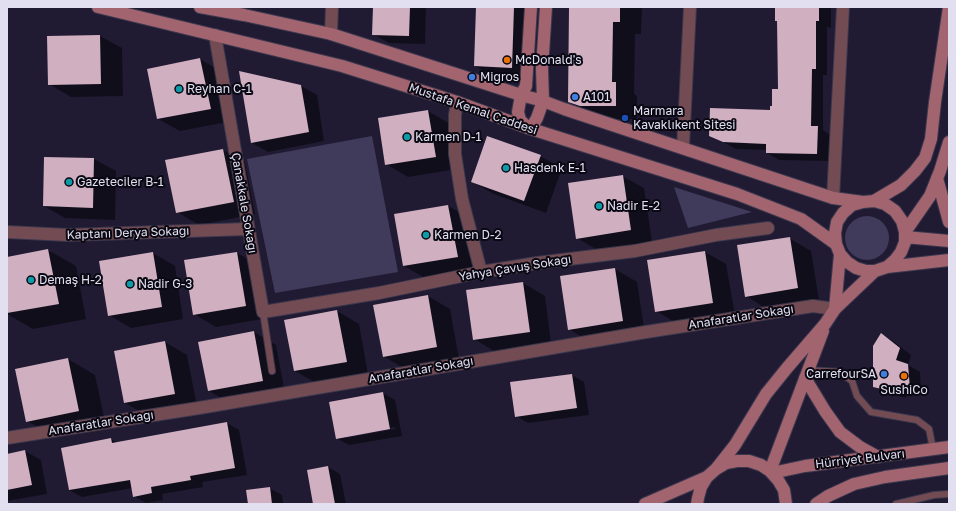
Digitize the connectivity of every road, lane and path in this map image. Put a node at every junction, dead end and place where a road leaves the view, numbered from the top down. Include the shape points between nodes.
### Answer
1 (98, 7) edge
2 (200, 7) edge
3 (332, 7) edge
4 (531, 7) edge
5 (546, 7) edge
6 (690, 7) edge
7 (843, 7) edge
8 (949, 7) edge
9 (244, 11) edge
10 (331, 34) junction
11 (215, 35) junction
12 (521, 96) junction
13 (543, 100) junction
14 (457, 102) junction
15 (528, 128) junction
16 (949, 142) edge
17 (683, 148) junction
18 (937, 178) junction
19 (833, 198) junction
20 (868, 201) junction
21 (949, 222) edge
22 (768, 228) dead end
23 (248, 229) junction
24 (7, 232) edge
25 (905, 234) junction
26 (949, 241) edge
27 (838, 249) junction
28 (949, 260) edge
29 (881, 269) junction
30 (481, 272) junction
31 (835, 309) junction
32 (263, 312) junction
33 (825, 324) junction
34 (272, 371) dead end
35 (807, 374) junction
36 (7, 438) edge
37 (949, 447) edge
38 (933, 449) junction
39 (878, 457) junction
40 (949, 468) edge
41 (771, 472) junction
42 (711, 473) junction
43 (949, 494) edge
44 (645, 504) edge
45 (697, 504) edge
46 (786, 504) edge
47 (816, 504) edge
48 (896, 504) edge

1 - 11 main road, Mustafa Kemal Caddesi
2 - 9 main road
3 - 10 street
4 - 12 main road via 526,86
5 - 13 main road via 542,68
6 - 17 street
7 - 19 street
8 - 20 main road via 931,139 925,158 901,185
9 - 10 main road
10 - 12 main road
11 - 14 main road, Mustafa Kemal Caddesi via 342,66
11 - 23 street, Çanakkale Sokağı
12 - 13 main road
12 - 15 main road via 518,112 520,120
13 - 15 main road via 537,118
13 - 17 main road
14 - 15 main road, Mustafa Kemal Caddesi
14 - 30 street via 455,154 462,199
15 - 27 main road, Mustafa Kemal Caddesi via 737,194 801,219
16 - 18 main road
17 - 19 main road
18 - 21 main road
18 - 25 main road via 930,196
19 - 20 main road
20 - 25 main road via 885,204 895,211 902,221
20 - 27 main road via 852,206 837,222 835,233
22 - 30 street, Yahya Çavuş Sokağı via 635,251
23 - 24 street, Kaptanı Derya Sokağı via 68,235
23 - 32 street, Çanakkale Sokağı
25 - 26 main road
25 - 29 main road via 901,252 895,260
27 - 29 main road via 847,262 856,268 866,271
27 - 31 main road
28 - 29 main road
29 - 31 main road
30 - 32 street, Yahya Çavuş Sokağı via 379,293
31 - 33 main road
31 - 36 street, Anafaratlar Sokağı via 805,307
32 - 34 lane, Çanakkale Sokağı
33 - 35 main road
33 - 42 main road via 766,394 735,445
35 - 38 lane via 840,372 852,381 857,396 871,412 918,420 929,429
35 - 39 main road via 825,411 840,432
35 - 41 main road
37 - 38 main road, Hürriyet Bulvarı
38 - 39 main road, Hürriyet Bulvarı
39 - 41 main road, Hürriyet Bulvarı
40 - 47 main road, Hürriyet Bulvarı via 854,484
41 - 42 main road via 761,465 738,461 726,463
41 - 46 main road via 784,490
42 - 44 main road
42 - 45 main road via 701,487
43 - 48 lane

